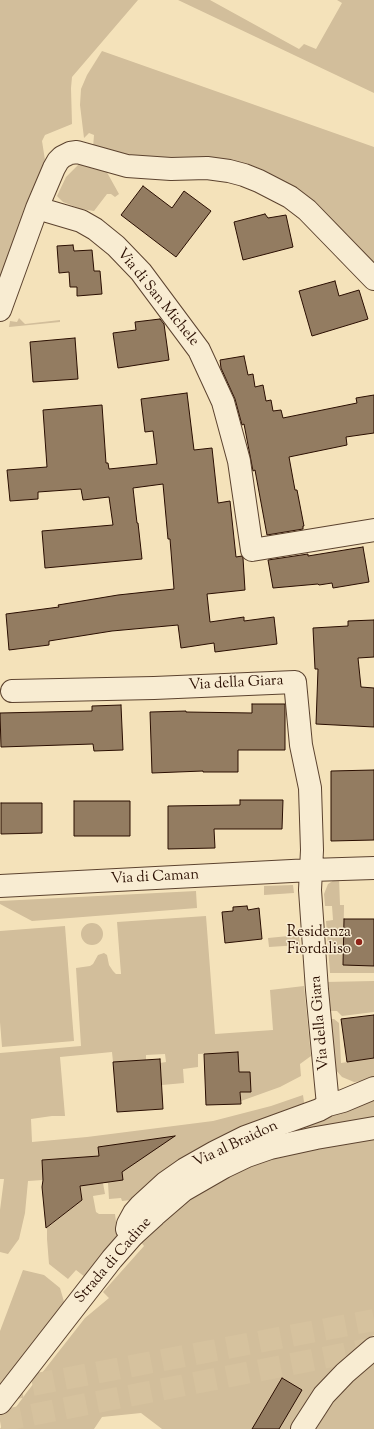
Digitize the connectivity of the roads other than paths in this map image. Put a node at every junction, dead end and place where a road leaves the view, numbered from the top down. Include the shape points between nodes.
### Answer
1 (37, 208) junction
2 (374, 279) edge
3 (0, 310) edge
4 (374, 530) edge
5 (12, 691) dead end
6 (374, 868) edge
7 (310, 870) junction
8 (0, 886) edge
9 (326, 1083) junction
10 (374, 1083) edge
11 (374, 1088) edge
12 (328, 1105) junction
13 (374, 1128) edge
14 (133, 1235) junction
15 (374, 1348) edge
16 (0, 1403) edge
17 (302, 1429) edge

1 - 2 street via 58,162 70,153 77,152 127,166 149,169 207,168 229,171 259,181 290,197
1 - 3 street
1 - 4 street, Via di San Michele via 81,221 116,246 141,272 199,350 224,402 239,461 252,550
5 - 7 street, Via della Giara via 295,682 301,745 310,788
6 - 7 street
7 - 8 street, Via di Caman
7 - 9 street, Via della Giara
9 - 10 street via 357,1087
9 - 12 street, Via della Giara
11 - 12 street, Via al Braidon
12 - 14 street, Via al Braidon via 245,1137 185,1169 165,1183 134,1213 127,1229
13 - 14 street, Strada di Cadine via 294,1142 247,1156 184,1190
14 - 16 street, Strada di Cadine
15 - 17 street via 324,1395

